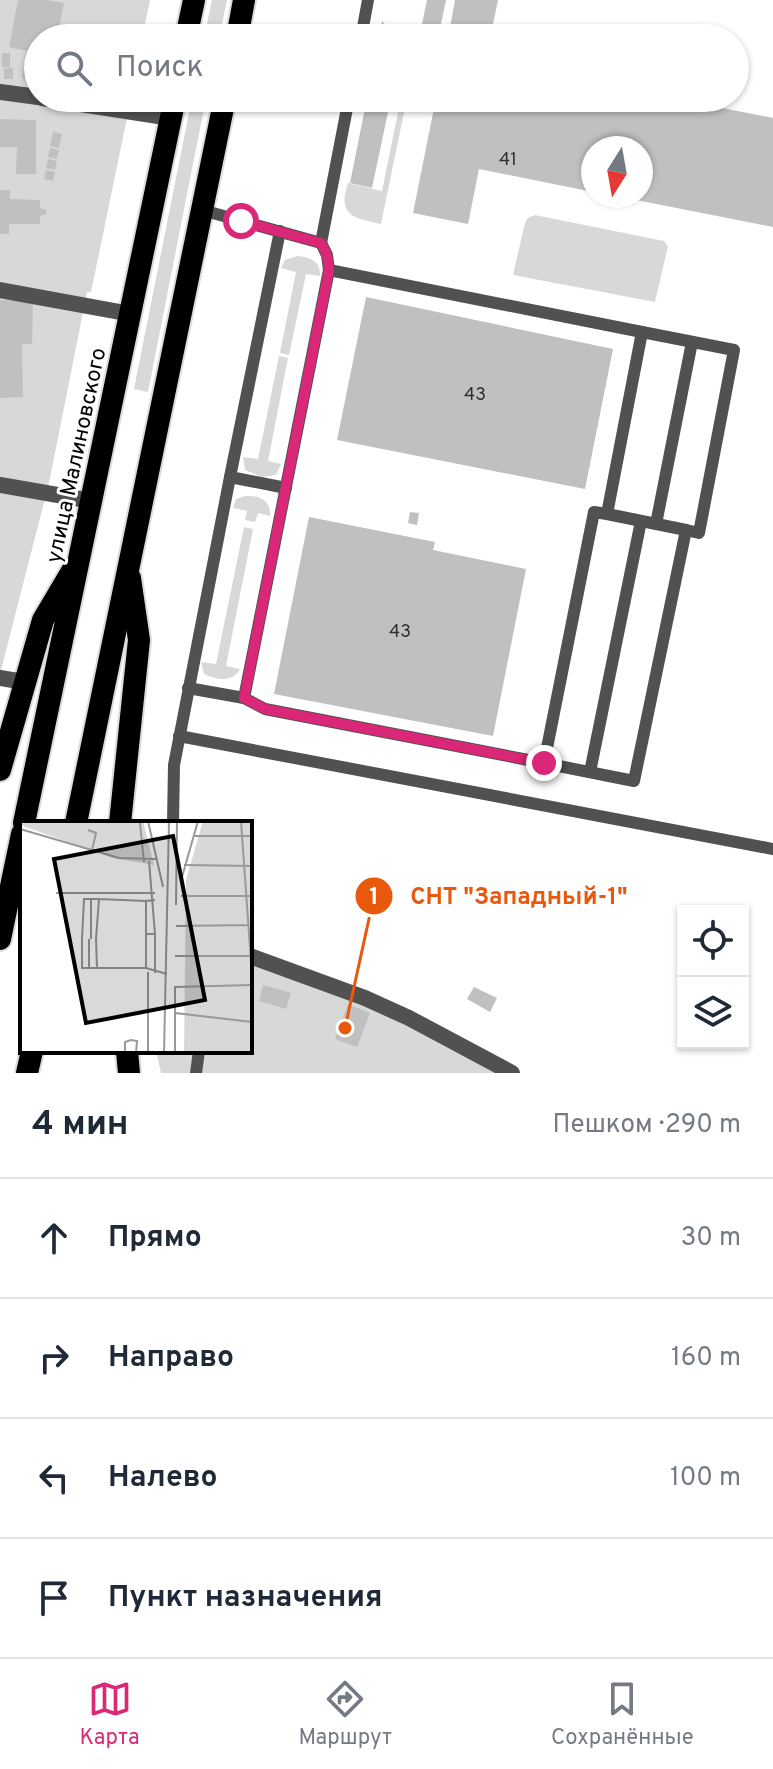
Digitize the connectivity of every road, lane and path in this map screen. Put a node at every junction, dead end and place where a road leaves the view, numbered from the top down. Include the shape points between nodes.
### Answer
1 (194, 0) edge
2 (244, 0) edge
3 (368, 0) edge
4 (189, 24) edge
5 (240, 24) edge
6 (364, 24) edge
7 (0, 92) edge
8 (24, 96) edge
9 (172, 112) edge
10 (222, 112) edge
11 (346, 112) edge
12 (202, 210) junction
13 (280, 231) junction
14 (321, 243) junction
15 (329, 270) junction
16 (0, 290) edge
17 (131, 314) junction
18 (642, 332) junction
19 (692, 342) junction
20 (230, 477) junction
21 (0, 485) edge
22 (286, 488) junction
23 (92, 501) junction
24 (607, 514) junction
25 (641, 521) junction
26 (656, 524) junction
27 (686, 530) junction
28 (81, 557) junction
29 (127, 564) junction
30 (0, 678) edge
31 (24, 682) junction
32 (188, 688) junction
33 (244, 698) junction
34 (179, 736) junction
35 (544, 763) junction
36 (0, 770) edge
37 (590, 772) junction
38 (24, 821) edge
39 (76, 821) edge
40 (120, 821) edge
41 (173, 821) edge
42 (20, 844) edge
43 (773, 849) edge
44 (0, 939) edge
45 (252, 957) edge
46 (32, 1053) edge
47 (127, 1053) edge
48 (199, 1053) edge
49 (27, 1073) edge
50 (129, 1073) edge
51 (196, 1073) edge
52 (512, 1073) edge

1 - 4 highway
2 - 5 highway
3 - 6 lane
7 - 8 street
9 - 17 highway, улица Малиновского
10 - 12 highway
11 - 14 lane
12 - 13 lane
12 - 29 highway
13 - 14 lane
13 - 20 lane
14 - 15 lane
15 - 18 lane
15 - 22 lane
16 - 17 street
17 - 23 highway, улица Малиновского
18 - 19 lane
18 - 24 lane
19 - 26 lane
19 - 27 lane via 734,350 699,533
20 - 22 lane
20 - 32 lane
21 - 23 street
22 - 33 lane
23 - 28 highway, улица Малиновского
24 - 25 lane
24 - 35 lane via 594,512
25 - 26 lane
25 - 37 lane
26 - 27 lane
27 - 37 lane via 634,781
28 - 31 highway via 48,609
28 - 38 highway, улица Малиновского
29 - 39 highway
29 - 40 highway via 139,640
30 - 31 street
31 - 36 highway
32 - 33 lane
32 - 34 lane
33 - 35 lane via 265,709
34 - 41 lane
34 - 43 lane
35 - 37 lane
42 - 44 highway
45 - 52 street via 365,998
46 - 49 highway
47 - 50 highway
48 - 51 lane

